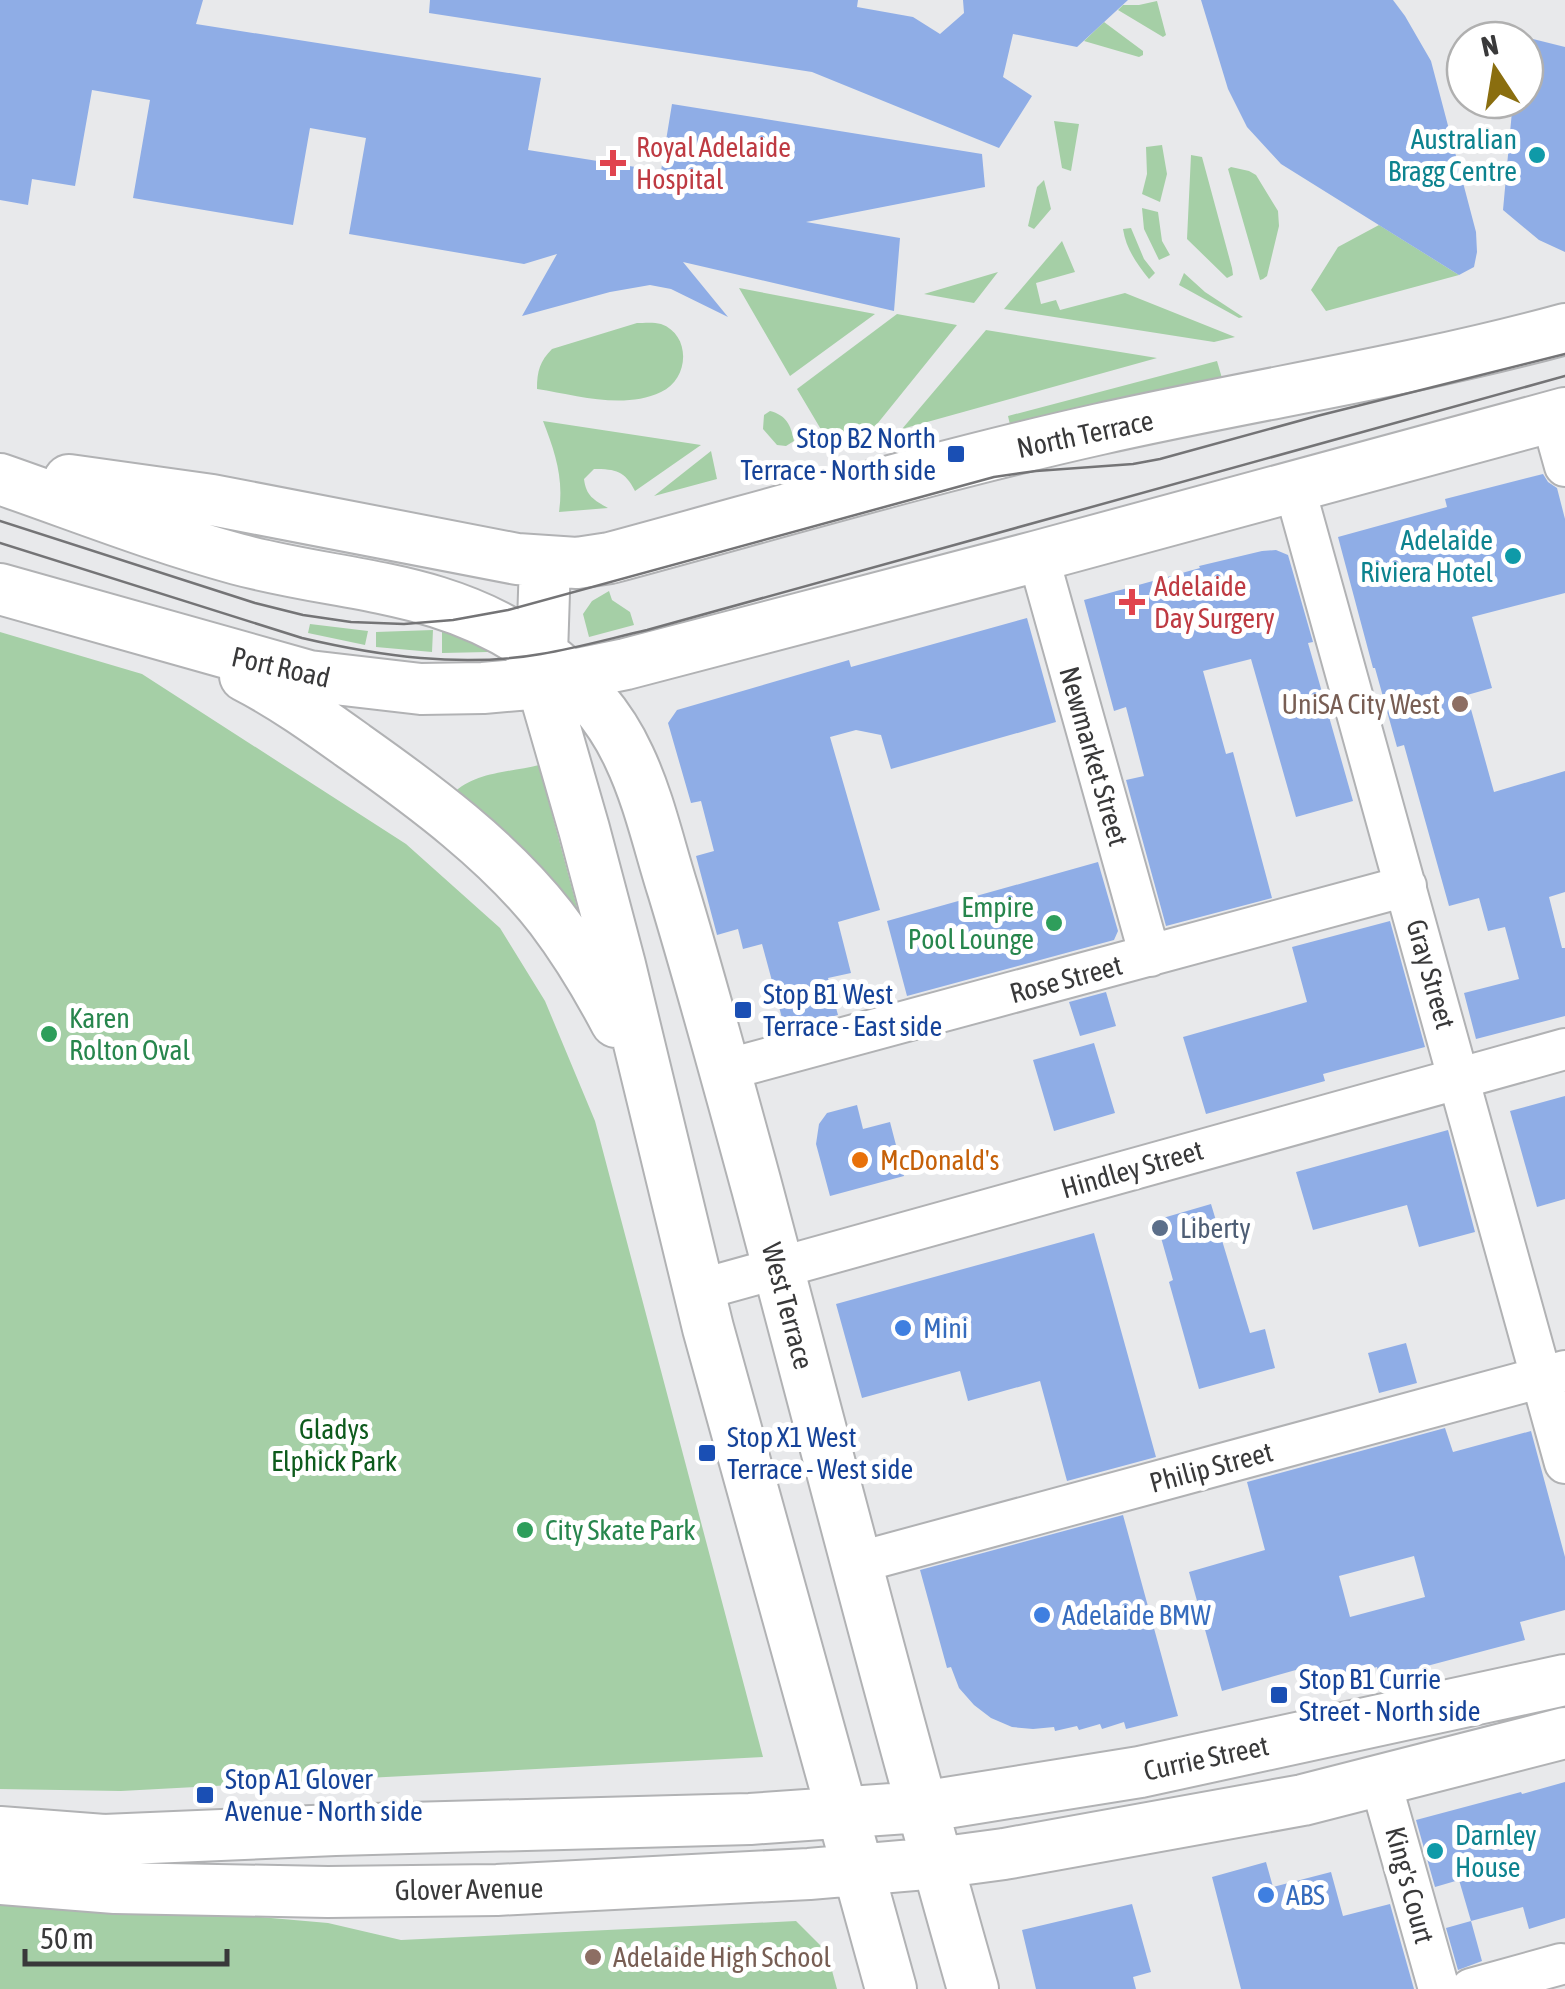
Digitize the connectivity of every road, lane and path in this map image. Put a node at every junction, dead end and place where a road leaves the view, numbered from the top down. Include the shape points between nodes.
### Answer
1 (1565, 329) edge
2 (1558, 414) edge
3 (1565, 466) edge
4 (0, 471) edge
5 (0, 479) edge
6 (1294, 486) junction
7 (1038, 556) junction
8 (610, 558) junction
9 (545, 562) junction
10 (0, 589) edge
11 (148, 632) junction
12 (654, 656) junction
13 (552, 671) junction
14 (619, 737) junction
15 (1406, 886) junction
16 (1150, 956) junction
17 (1565, 1049) edge
18 (725, 1070) junction
19 (1460, 1078) junction
20 (660, 1134) junction
21 (778, 1268) junction
22 (698, 1290) junction
23 (1553, 1375) edge
24 (1565, 1463) edge
25 (856, 1563) junction
26 (1565, 1680) edge
27 (1565, 1733) edge
28 (1380, 1780) junction
29 (921, 1807) junction
30 (843, 1814) junction
31 (0, 1832) edge
32 (937, 1863) junction
33 (858, 1870) junction
34 (0, 1879) edge
35 (1561, 1964) dead end
36 (891, 1989) edge
37 (973, 1989) edge
38 (1439, 1989) edge
39 (1472, 1989) edge

1 - 8 main road, North Terrace via 1039,443
2 - 3 street
2 - 6 main road
4 - 9 main road via 212,500
5 - 13 main road via 224,556 436,600 495,625
6 - 7 main road
6 - 15 street, Gray Street
7 - 12 main road
7 - 16 street, Newmarket Street
8 - 9 main road, North Terrace
8 - 13 main road, North Terrace via 575,591
9 - 13 main road
10 - 11 main road, Port Road
11 - 13 main road, Port Road via 294,672 371,685 456,690
11 - 20 main road via 259,683 306,713 484,848 578,955 622,1032
12 - 13 main road
12 - 14 main road via 628,691
13 - 14 main road, West Terrace via 594,702
13 - 20 main road
14 - 18 main road, West Terrace via 643,792
15 - 16 street, Rose Street
15 - 19 street, Gray Street
16 - 18 street, Rose Street
17 - 19 street, Hindley Street
18 - 21 main road, West Terrace
19 - 21 street, Hindley Street
19 - 23 street, Gray Street
20 - 22 main road
21 - 22 street, Hindley Street
21 - 25 main road, West Terrace
22 - 30 main road
23 - 24 street, Gray Street
23 - 25 street, Philip Street
25 - 29 main road, West Terrace
26 - 29 main road, Currie Street via 1140,1772
27 - 28 main road, Currie Street
28 - 32 main road, Currie Street via 1304,1800
28 - 38 street, King's Court
29 - 30 main road, Currie Street
29 - 32 main road, West Terrace
30 - 31 main road via 104,1840
30 - 33 main road
32 - 33 main road, Glover Avenue
32 - 37 main road, West Terrace
33 - 34 main road, Glover Avenue via 497,1890 328,1892
33 - 36 main road
35 - 39 street

